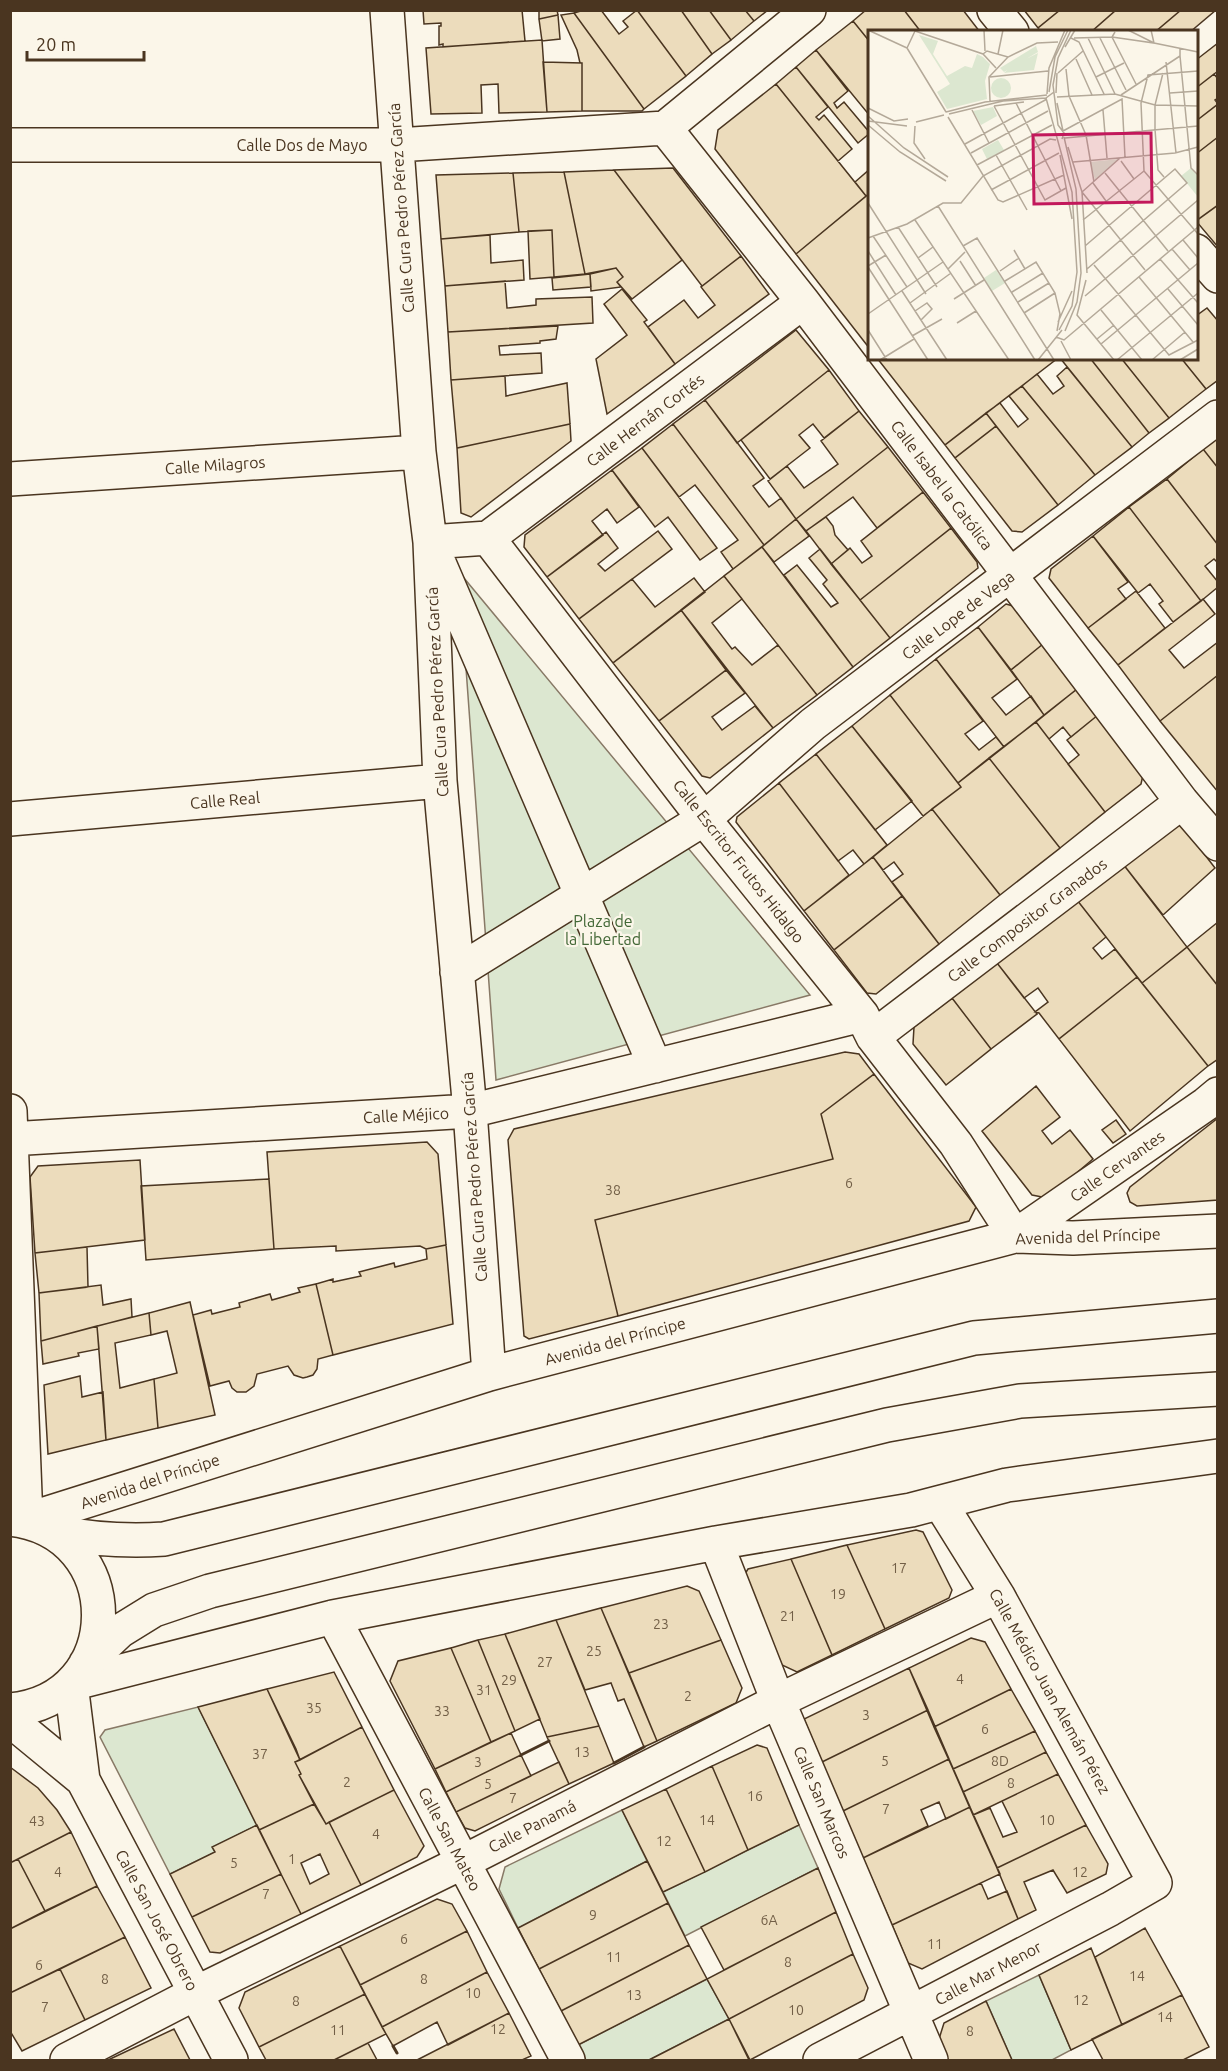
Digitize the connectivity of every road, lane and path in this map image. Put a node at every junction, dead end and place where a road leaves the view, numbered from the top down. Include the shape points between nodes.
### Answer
1 (387, 10) edge
2 (809, 10) edge
3 (994, 10) edge
4 (1010, 30) edge
5 (665, 128) junction
6 (10, 145) edge
7 (397, 145) junction
8 (1198, 252) edge
9 (1218, 276) edge
10 (803, 302) junction
11 (1218, 417) edge
12 (419, 452) junction
13 (10, 478) edge
14 (488, 538) junction
15 (430, 542) junction
16 (1010, 576) junction
17 (440, 781) junction
18 (1182, 802) junction
19 (10, 819) edge
20 (704, 819) junction
21 (1218, 844) edge
22 (582, 895) junction
23 (458, 972) junction
24 (867, 1026) junction
25 (655, 1066) junction
26 (1218, 1094) edge
27 (470, 1112) junction
28 (11, 1129) edge
29 (1218, 1231) edge
30 (1015, 1236) junction
31 (1218, 1316) edge
32 (489, 1374) junction
33 (1218, 1389) edge
34 (1218, 1456) edge
35 (940, 1503) junction
36 (30, 1524) edge
37 (716, 1543) junction
38 (998, 1596) junction
39 (333, 1617) junction
40 (78, 1673) junction
41 (778, 1701) junction
42 (10, 1710) edge
43 (10, 1720) edge
44 (83, 1780) junction
45 (463, 1862) junction
46 (1155, 1882) joint
47 (196, 1993) junction
48 (912, 2013) junction
49 (67, 2061) edge
50 (231, 2061) edge
51 (568, 2061) edge
52 (820, 2061) edge
53 (931, 2061) edge

1 - 7 street, Calle Cura Pedro Pérez García
2 - 5 street
3 - 4 street
5 - 7 street, Calle Dos de Mayo
5 - 10 street, Calle Isabel la Católica
6 - 7 street, Calle Dos de Mayo
7 - 12 street, Calle Cura Pedro Pérez García
8 - 9 street
10 - 14 street, Calle Hernán Cortés
10 - 16 street, Calle Isabel la Católica
11 - 16 street, Calle Lope de Vega
12 - 13 street, Calle Milagros
12 - 15 street, Calle Cura Pedro Pérez García
14 - 15 street
14 - 20 street, Calle Escritor Frutos Hidalgo
15 - 17 street, Calle Cura Pedro Pérez García
15 - 22 street
16 - 18 street, Calle Isabel la Católica
16 - 20 street, Calle Lope de Vega via 813,724
17 - 19 street, Calle Real
17 - 23 street, Calle Cura Pedro Pérez García
18 - 21 street, Calle Isabel la Católica
18 - 24 street, Calle Compositor Granados
20 - 22 street, Calle Lope de Vega
20 - 24 street, Calle Escritor Frutos Hidalgo
22 - 23 street, Calle Lope de Vega
22 - 25 street
23 - 27 street, Calle Cura Pedro Pérez García
24 - 25 street, Calle Méjico
24 - 30 street, Calle Escritor Frutos Hidalgo via 956,1144
25 - 27 street, Calle Méjico
26 - 30 street, Calle Cervantes
27 - 28 street, Calle Méjico
27 - 32 street, Calle Cura Pedro Pérez García
28 - 36 street
29 - 30 street, Avenida del Príncipe via 1073,1238
30 - 32 street, Avenida del Príncipe
31 - 36 street, Avenida del Príncipe via 974,1338 164,1539 93,1539
32 - 36 street, Avenida del Príncipe
33 - 40 street via 1020,1401 876,1428 210,1591 154,1610 120,1631
34 - 35 street via 1007,1485
35 - 37 street
35 - 38 street, Calle Médico Juan Alemán Pérez
36 - 40 street via 72,1547 97,1590 96,1640
37 - 39 street
37 - 41 street, Calle San Marcos
38 - 41 street, Calle Panamá
38 - 46 street, Calle Médico Juan Alemán Pérez
39 - 40 street
39 - 45 street, Calle San Mateo
40 - 42 street via 50,1699
40 - 44 street, Calle San José Obrero
41 - 45 street, Calle Panamá
41 - 48 street, Calle San Marcos
43 - 44 street, Calle San José Obrero
44 - 47 street, Calle San José Obrero
45 - 47 street, Calle Panamá
45 - 51 street, Calle San Mateo
46 - 48 street, Calle Mar Menor
47 - 49 street, Calle Panamá
47 - 50 street, Calle San José Obrero
48 - 52 street, Calle Mar Menor
48 - 53 street, Calle San Marcos

